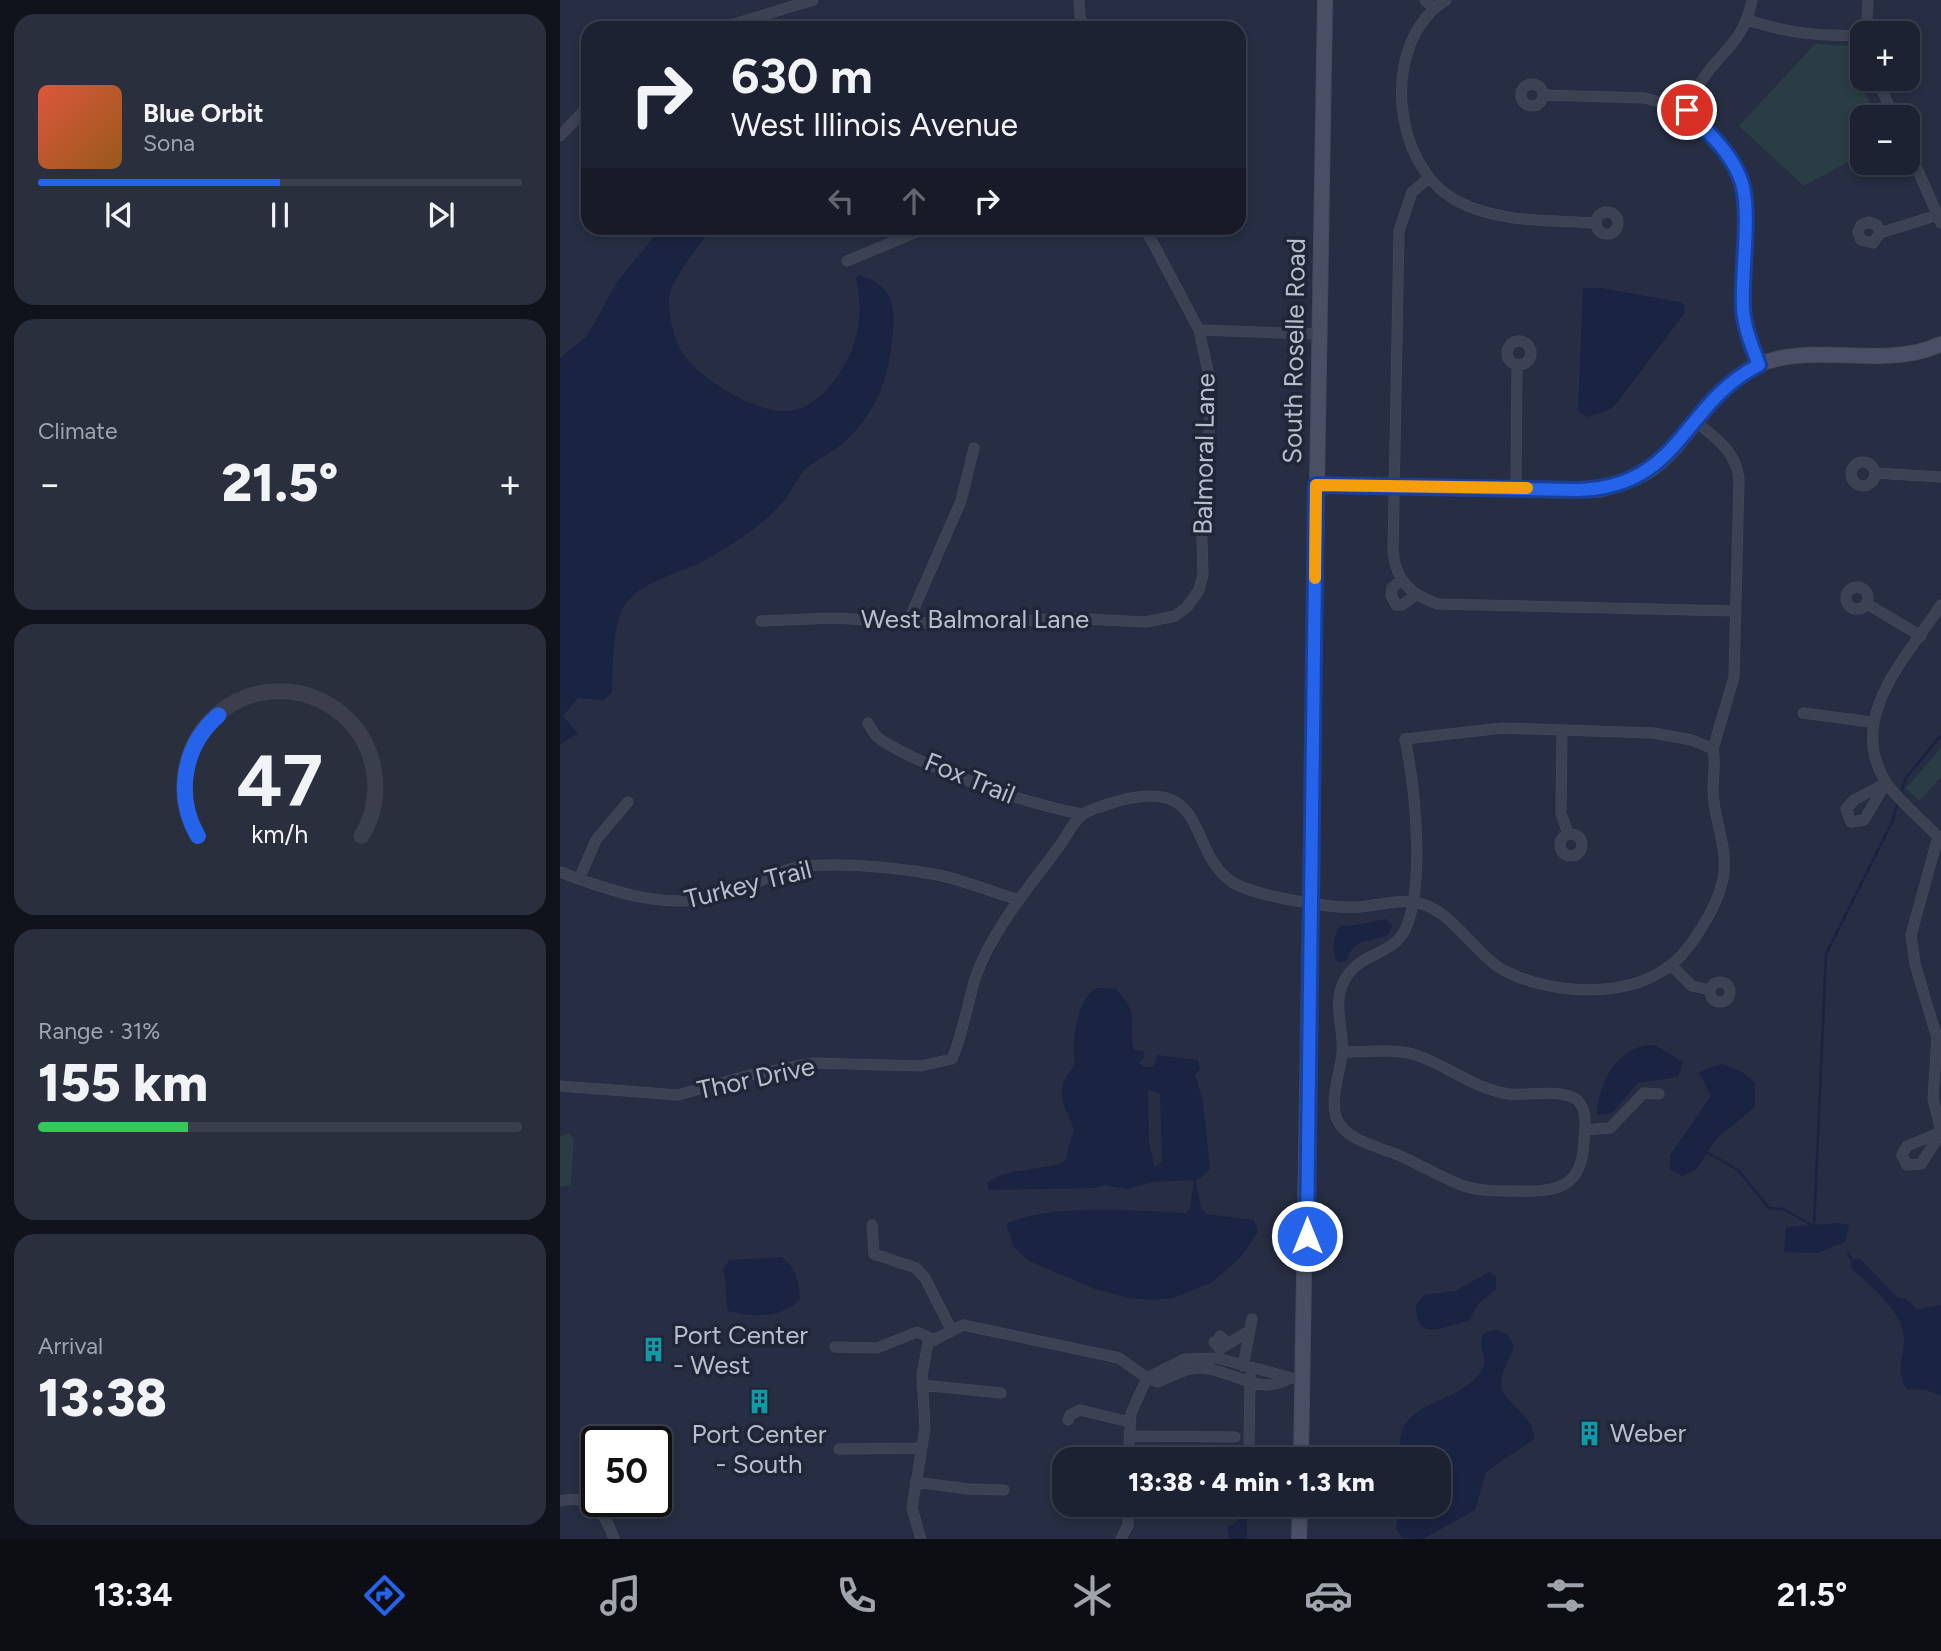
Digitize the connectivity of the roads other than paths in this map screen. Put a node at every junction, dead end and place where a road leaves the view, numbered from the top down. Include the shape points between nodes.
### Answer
1 (813, 0) edge
2 (1079, 0) edge
3 (1325, 0) edge
4 (1425, 0) edge
5 (1446, 0) edge
6 (1752, 0) edge
7 (1868, 0) edge
8 (1433, 8) junction
9 (1748, 20) junction
10 (744, 21) edge
11 (1080, 21) edge
12 (1866, 21) edge
13 (1850, 35) edge
14 (1543, 95) dead end
15 (1687, 110) junction
16 (581, 114) edge
17 (560, 136) edge
18 (1920, 174) edge
19 (1429, 178) junction
20 (1940, 218) edge
21 (1596, 223) dead end
22 (1880, 233) dead end
23 (909, 235) edge
24 (1149, 235) edge
25 (847, 261) dead end
26 (1199, 330) junction
27 (1318, 334) junction
28 (1941, 344) edge
29 (1517, 365) dead end
30 (1759, 365) junction
31 (1695, 421) junction
32 (974, 448) dead end
33 (1875, 473) dead end
34 (1941, 477) edge
35 (1316, 485) junction
36 (1393, 485) junction
37 (1516, 488) junction
38 (1401, 580) junction
39 (1413, 592) junction
40 (1867, 604) dead end
41 (1941, 605) edge
42 (1187, 607) joint
43 (1734, 611) junction
44 (761, 621) dead end
45 (908, 622) junction
46 (1921, 636) junction
47 (1803, 713) dead end
48 (1871, 722) junction
49 (868, 723) dead end
50 (1562, 732) junction
51 (1713, 749) junction
52 (628, 802) dead end
53 (1082, 814) junction
54 (1567, 834) dead end
55 (1939, 836) edge
56 (560, 872) edge
57 (579, 879) junction
58 (1020, 900) junction
59 (1311, 901) junction
60 (1413, 902) junction
61 (1671, 965) junction
62 (1710, 990) dead end
63 (1939, 1038) edge
64 (1343, 1052) junction
65 (560, 1086) edge
66 (1659, 1094) dead end
67 (1585, 1130) junction
68 (1941, 1131) edge
69 (872, 1225) dead end
70 (951, 1331) junction
71 (1226, 1338) dead end
72 (935, 1340) junction
73 (835, 1348) dead end
74 (1247, 1368) junction
75 (1147, 1378) junction
76 (1296, 1380) junction
77 (1250, 1382) junction
78 (922, 1385) junction
79 (1001, 1393) dead end
80 (1068, 1420) dead end
81 (1130, 1422) junction
82 (1129, 1436) junction
83 (1235, 1437) dead end
84 (1129, 1447) edge
85 (1249, 1447) edge
86 (1300, 1447) edge
87 (921, 1448) junction
88 (839, 1450) dead end
89 (915, 1482) junction
90 (1004, 1490) dead end
91 (560, 1501) edge
92 (1128, 1517) edge
93 (1299, 1517) edge
94 (919, 1538) edge
95 (614, 1539) edge
96 (1121, 1539) edge
97 (1298, 1539) edge

1 - 10 street
2 - 11 street
3 - 27 main road, South Roselle Road
4 - 8 street
5 - 8 street
6 - 9 street
7 - 12 street
8 - 19 street via 1411,45 1399,94 1407,138
9 - 13 street via 1781,31
9 - 15 street via 1730,51 1703,79
14 - 15 street via 1645,98
15 - 30 street via 1718,142 1742,183 1743,308
16 - 17 street
18 - 20 street
19 - 21 street via 1457,201 1497,216
19 - 36 street via 1412,192 1399,222
20 - 22 street
23 - 25 street
24 - 26 street, Balmoral Lane
26 - 27 street
26 - 42 street, Balmoral Lane via 1208,371 1210,422 1201,507 1203,575
27 - 35 main road, South Roselle Road
28 - 30 main road via 1897,356 1789,357
29 - 37 street
30 - 31 main road via 1732,381
31 - 37 main road via 1664,459 1628,481 1600,490
31 - 43 street via 1727,447 1738,470
32 - 45 street via 961,501
33 - 34 street
35 - 36 main road
35 - 59 main road, South Roselle Road
36 - 37 main road
36 - 38 street via 1393,552
38 - 39 street
38 - 39 street via 1392,588 1396,605 1402,606
39 - 43 street via 1438,604
40 - 46 street
41 - 46 street
42 - 45 street, West Balmoral Lane via 1175,616 1146,622 1050,618 969,625
43 - 51 street via 1734,677
44 - 45 street, West Balmoral Lane
46 - 48 street via 1885,687
47 - 48 street
48 - 55 street via 1874,756 1886,783
49 - 53 street, Fox Trail via 878,738 932,764 1014,796
50 - 51 street via 1653,733
50 - 54 street via 1561,813
50 - 60 street via 1503,728 1405,739 1416,822
51 - 61 street via 1713,792 1724,872 1715,906
52 - 57 street via 596,840
53 - 58 street
53 - 59 street via 1147,796 1175,802 1194,818 1214,861 1231,881 1267,896
55 - 63 street via 1911,936 1914,964
56 - 57 street, Turkey Trail
57 - 58 street, Turkey Trail via 620,894 670,902 733,892 801,867 836,866 934,874
58 - 65 street, Thor Drive via 976,977 952,1059 920,1066 814,1063 678,1096
59 - 60 street via 1355,907
59 - 76 main road, South Roselle Road
60 - 61 street via 1438,911 1504,971 1535,983 1606,990
60 - 64 street via 1408,924 1396,944 1361,961 1344,980 1337,1014
61 - 62 street via 1692,986
63 - 68 street via 1933,1098
64 - 67 street via 1402,1052 1491,1090 1570,1096 1584,1112
64 - 67 street via 1334,1106 1340,1125 1358,1139 1466,1187 1540,1192 1563,1186 1581,1164
66 - 67 street via 1644,1093 1610,1128
69 - 70 street via 874,1254 916,1268
70 - 72 street
70 - 75 street via 962,1325 1119,1358
71 - 74 street via 1249,1323
72 - 73 street via 917,1332 877,1348
72 - 78 street via 929,1343
74 - 75 street via 1217,1358 1185,1359
74 - 76 street
74 - 77 street
75 - 77 street via 1158,1382 1199,1368
75 - 81 street
76 - 77 street via 1277,1386
76 - 86 main road, South Roselle Road
77 - 85 street
78 - 79 street
78 - 87 street via 925,1428
80 - 81 street via 1080,1410
81 - 82 street
82 - 83 street
82 - 84 street
87 - 88 street
87 - 89 street
89 - 90 street
89 - 94 street via 912,1508
91 - 95 street via 583,1500 598,1509 607,1518
92 - 96 street
93 - 97 main road

